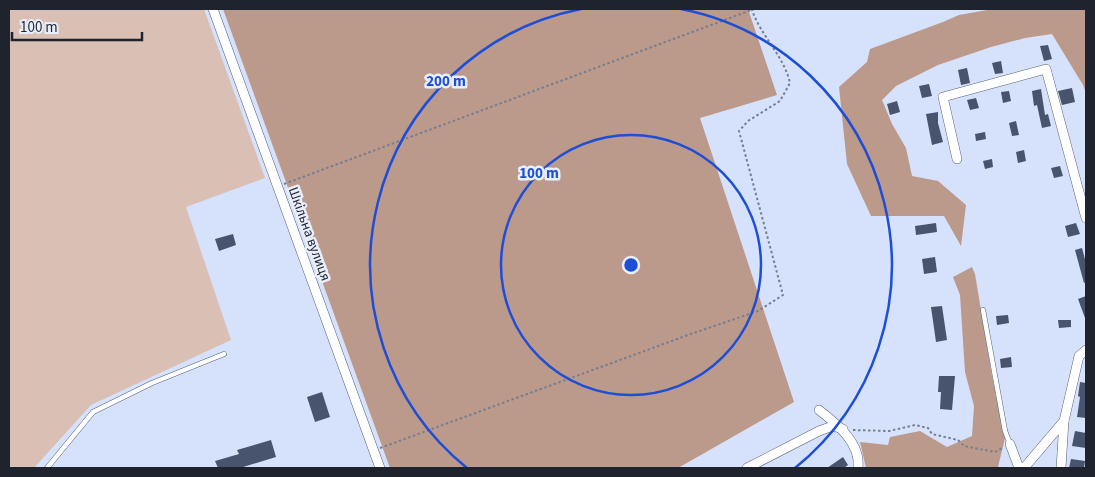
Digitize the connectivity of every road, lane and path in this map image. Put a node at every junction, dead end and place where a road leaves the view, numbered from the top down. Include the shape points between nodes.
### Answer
1 (213, 9) edge
2 (753, 9) edge
3 (957, 159) dead end
4 (277, 187) junction
5 (1086, 218) edge
6 (983, 310) dead end
7 (1086, 350) edge
8 (224, 354) dead end
9 (819, 410) dead end
10 (1064, 421) junction
11 (843, 429) junction
12 (1010, 444) junction
13 (373, 450) junction
14 (47, 468) edge
15 (380, 468) edge
16 (747, 468) edge
17 (858, 468) edge
18 (1019, 468) edge
19 (1024, 468) edge
20 (1060, 468) edge

1 - 4 street, Шкільна вулиця
2 - 4 path
2 - 13 path via 756,21 787,72 790,83 780,101 748,121 740,131 783,295 758,311
3 - 5 street via 943,97 1046,70
4 - 13 street, Шкільна вулиця
6 - 12 lane
7 - 10 street via 1080,356
8 - 14 lane via 152,383 93,412
9 - 11 street
10 - 19 street
10 - 20 street
11 - 12 path via 889,431 915,425 928,428 932,434 958,440 964,446 995,452
11 - 16 street via 833,426 818,431
11 - 17 street via 859,458
12 - 18 street
13 - 15 street, Шкільна вулиця

